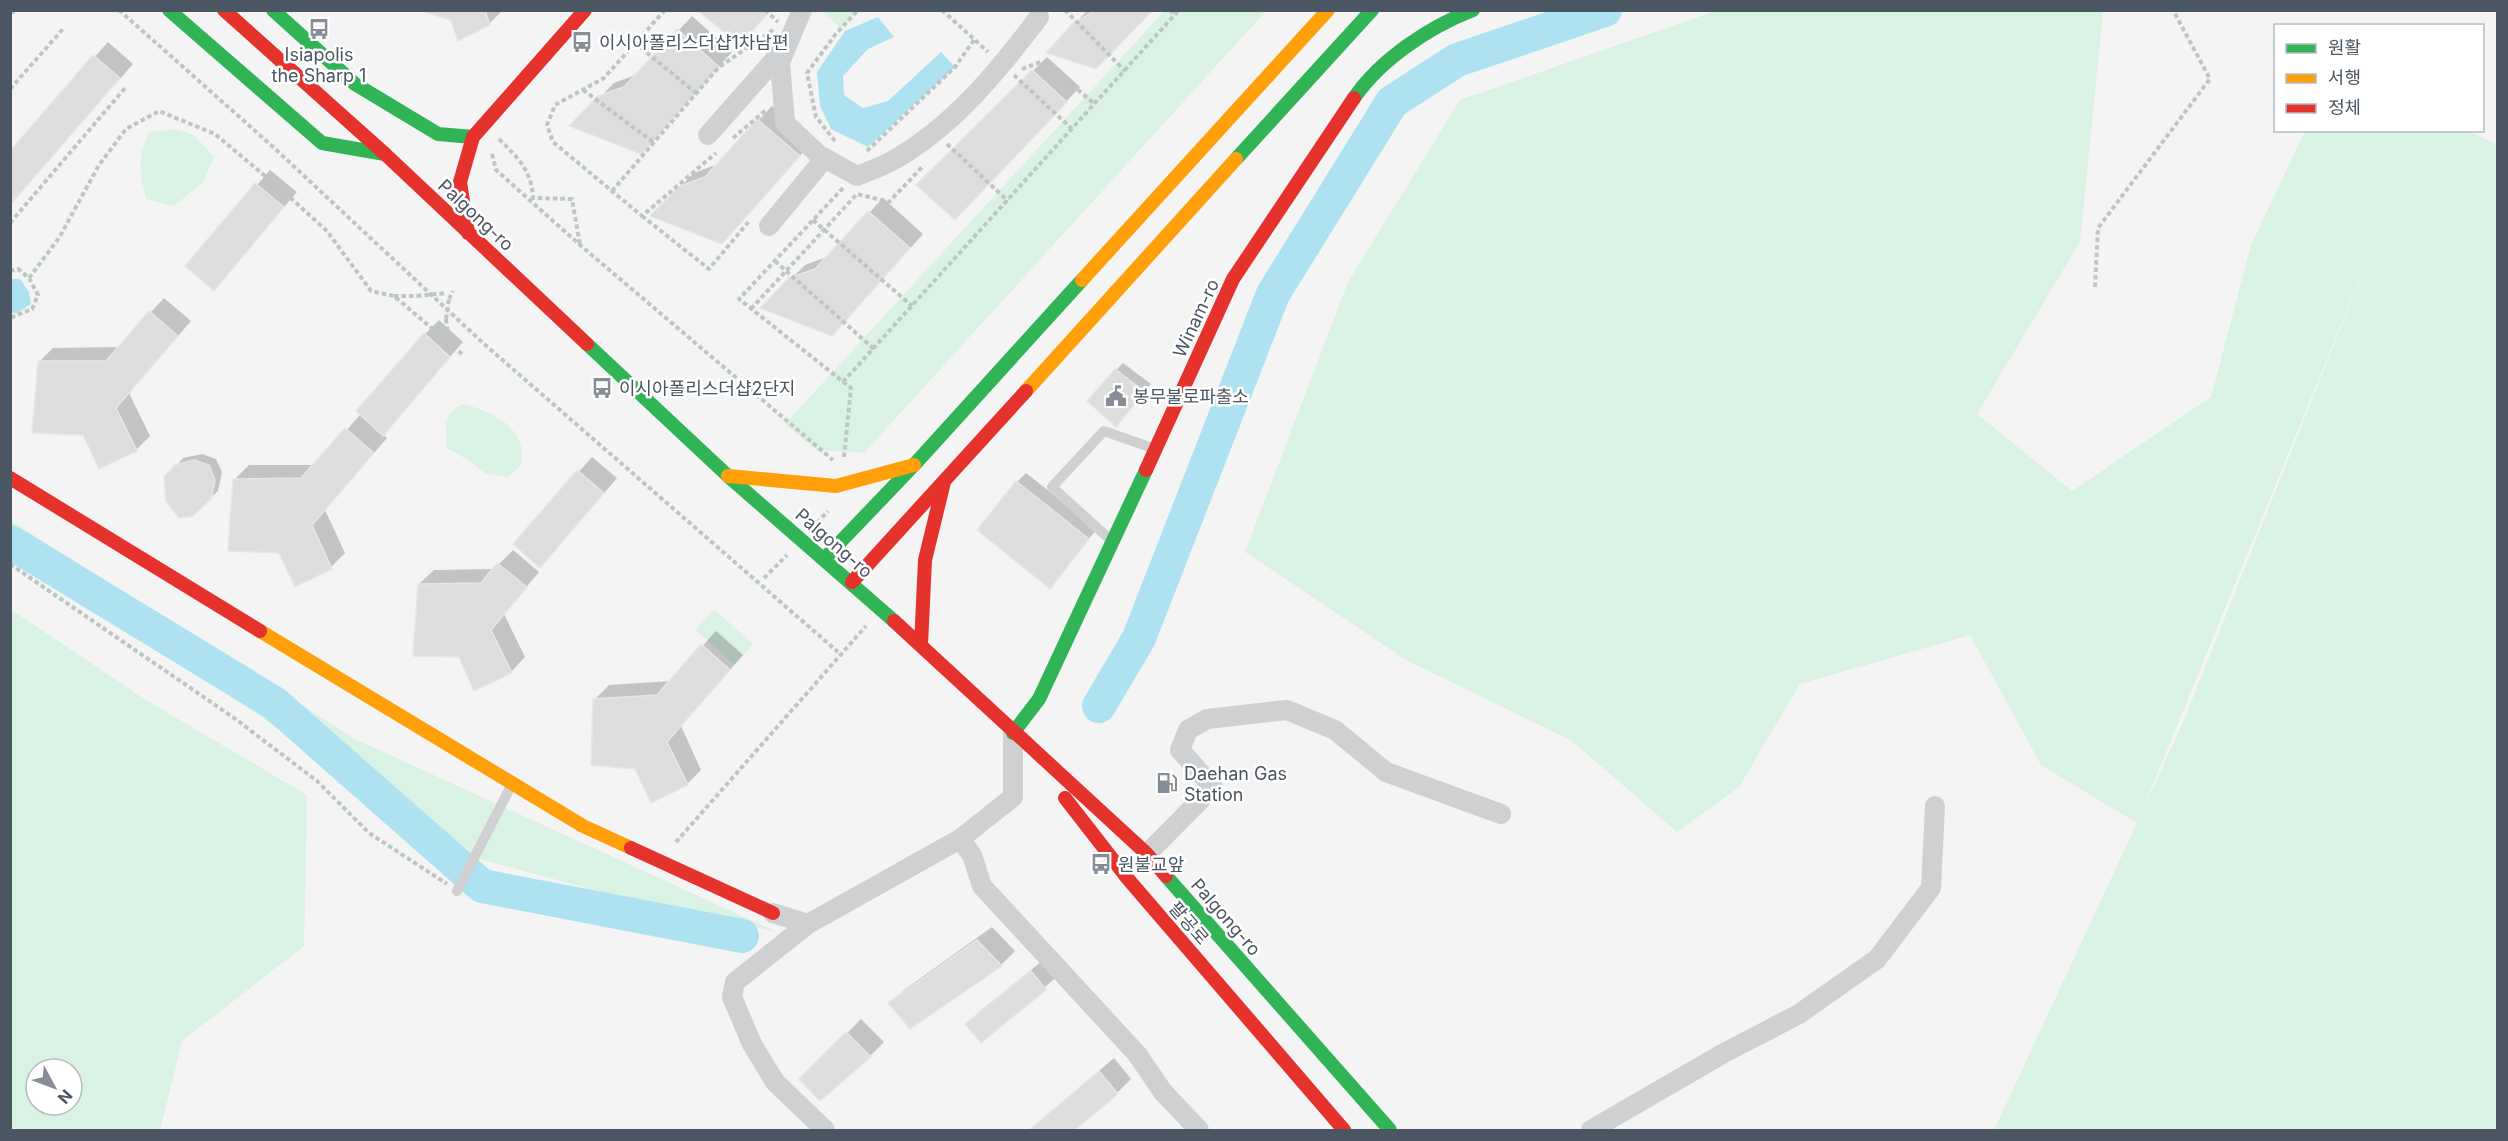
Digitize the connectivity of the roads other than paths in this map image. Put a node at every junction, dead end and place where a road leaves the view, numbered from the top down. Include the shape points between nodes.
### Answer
1 (169, 10) edge
2 (224, 10) edge
3 (273, 10) edge
4 (585, 10) edge
5 (802, 10) edge
6 (1328, 10) edge
7 (1372, 10) edge
8 (1473, 10) edge
9 (1039, 17) dead end
10 (787, 45) junction
11 (355, 84) junction
12 (364, 104) dead end
13 (372, 124) dead end
14 (473, 136) junction
15 (715, 141) road end
16 (385, 154) junction
17 (825, 158) junction
18 (761, 221) road end
19 (468, 232) junction
20 (1155, 449) junction
21 (914, 465) junction
22 (728, 476) junction
23 (10, 478) edge
24 (945, 479) junction
25 (1113, 543) junction
26 (824, 559) junction
27 (852, 582) junction
28 (921, 645) junction
29 (1013, 733) junction
30 (512, 784) junction
31 (1935, 806) dead end
32 (1501, 814) dead end
33 (960, 839) junction
34 (1147, 854) junction
35 (457, 891) road end
36 (773, 913) joint
37 (808, 924) junction
38 (825, 1131) edge
39 (1199, 1131) edge
40 (1344, 1131) edge
41 (1390, 1131) edge
42 (1591, 1131) edge

1 - 16 main road via 322,143
2 - 16 main road, Palgong-ro
3 - 11 main road
4 - 14 main road
5 - 10 street
6 - 21 main road
7 - 24 main road
8 - 20 main road, Winam-ro via 1400,51 1364,84 1233,279
9 - 17 street via 1007,69 938,129 891,162 857,176
10 - 15 street
10 - 17 street via 780,62 786,123
11 - 12 main road
11 - 14 main road via 438,134
13 - 16 main road
14 - 19 main road via 460,182
16 - 19 main road, Palgong-ro
17 - 18 street
19 - 22 main road, Palgong-ro
20 - 25 main road, Winam-ro
20 - 25 lane via 1104,431 1052,487
21 - 22 main road via 836,486
21 - 26 main road
22 - 26 main road, Palgong-ro
23 - 30 main road
24 - 27 main road
24 - 28 main road via 925,560
25 - 29 main road, Winam-ro via 1039,699
26 - 27 main road, Palgong-ro
27 - 28 main road, Palgong-ro
28 - 29 main road, Palgong-ro
29 - 33 street via 1013,797
29 - 34 main road, Palgong-ro
29 - 40 main road, 팔공로 via 1128,879
30 - 35 lane
30 - 36 main road via 583,826
31 - 42 street via 1931,888 1876,959 1799,1014
32 - 34 street via 1386,772 1335,730 1287,710 1207,719 1188,730 1180,750 1214,787
33 - 37 street
33 - 39 street via 972,855 982,886 1137,1054 1163,1092
34 - 41 main road, Palgong-ro
36 - 37 street
37 - 38 street via 735,982 732,997 752,1044 775,1082

